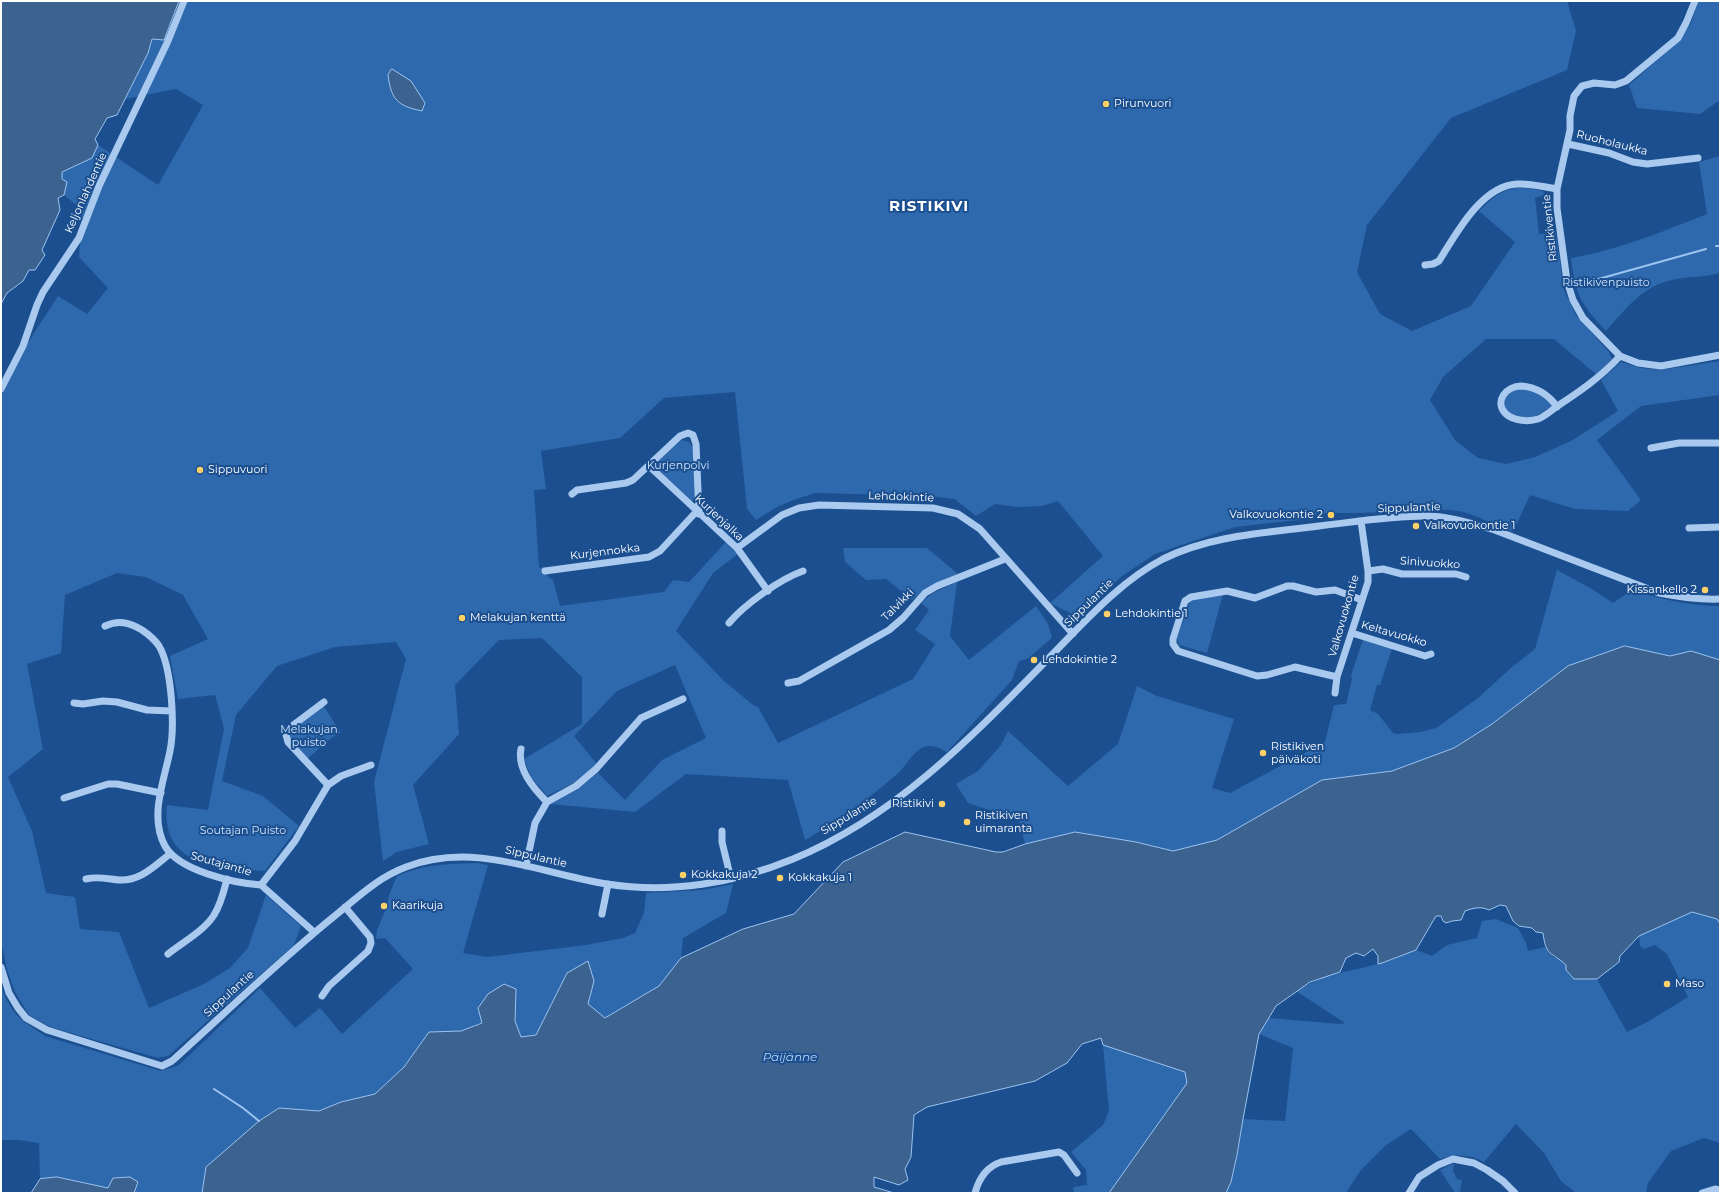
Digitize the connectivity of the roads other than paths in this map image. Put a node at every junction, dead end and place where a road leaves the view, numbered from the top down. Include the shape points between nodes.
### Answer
1 (184, 1) edge
2 (1695, 1) edge
3 (1568, 144) junction
4 (1698, 158) dead end
5 (1557, 189) junction
6 (1425, 265) dead end
7 (1720, 355) edge
8 (1620, 356) junction
9 (1, 389) edge
10 (1557, 407) junction
11 (1720, 443) edge
12 (1651, 448) dead end
13 (649, 466) junction
14 (572, 494) dead end
15 (698, 513) junction
16 (1361, 521) junction
17 (1720, 527) edge
18 (1689, 528) dead end
19 (737, 548) junction
20 (1005, 559) junction
21 (545, 570) dead end
22 (803, 571) dead end
23 (1368, 571) junction
24 (1466, 577) dead end
25 (768, 591) junction
26 (1720, 599) edge
27 (1362, 600) junction
28 (729, 623) dead end
29 (105, 626) dead end
30 (1352, 633) junction
31 (1073, 634) junction
32 (1431, 654) dead end
33 (1337, 677) junction
34 (788, 683) dead end
35 (1335, 693) dead end
36 (683, 699) dead end
37 (324, 702) dead end
38 (74, 703) dead end
39 (172, 711) junction
40 (521, 749) dead end
41 (371, 765) dead end
42 (328, 785) junction
43 (161, 793) junction
44 (64, 798) dead end
45 (547, 802) junction
46 (722, 831) dead end
47 (170, 854) junction
48 (526, 866) junction
49 (86, 879) dead end
50 (227, 879) junction
51 (731, 879) junction
52 (608, 884) junction
53 (261, 885) junction
54 (345, 907) junction
55 (602, 914) dead end
56 (314, 932) junction
57 (168, 954) dead end
58 (1, 967) edge
59 (322, 996) dead end
60 (1077, 1173) dead end
61 (1720, 1190) edge
62 (975, 1193) edge
63 (1409, 1193) edge
64 (1515, 1193) edge
65 (1702, 1193) edge

1 - 9 street, Keljonlahdentie via 79,238 43,292 23,346
2 - 3 street, Ristikiventie via 1678,38 1626,81 1616,85 1594,83 1582,86 1574,96
3 - 4 street, Ruoholaukka via 1647,164
3 - 5 street, Ristikiventie
5 - 6 street via 1515,184 1502,187 1488,195 1468,217 1439,261
5 - 8 street, Ristikiventie via 1557,208 1567,281 1573,300 1583,318
7 - 8 street, Ristikiventie via 1661,366 1638,363
8 - 10 street via 1588,386
10 - 10 street via 1540,418 1527,421 1506,414 1501,400 1508,389 1523,386 1544,393
11 - 12 street via 1679,443
13 - 14 street via 626,483 577,490
13 - 15 street, Kurjenjalka
13 - 15 street via 680,436 688,432 693,434 696,444
15 - 19 street, Kurjenjalka
15 - 21 street, Kurjennokka via 660,551 649,557
16 - 23 street, Valkovuokontie
16 - 26 street, Sippulantie via 1425,516 1464,521 1492,529 1659,593 1706,600
16 - 31 street, Sippulantie via 1229,537 1195,546 1160,561 1126,582
17 - 18 street
19 - 20 street, Lehdokintie via 782,516 799,508 819,505 933,508 958,514 968,520 980,529
19 - 25 street, Kurjenjalka
20 - 31 street, Lehdokintie
20 - 34 street, Talvikki via 925,593 890,630 799,681
22 - 25 street
23 - 24 street, Sinivuokko via 1383,569 1402,574 1456,574
23 - 27 street, Valkovuokontie via 1368,582
25 - 28 street via 737,613
27 - 30 street, Valkovuokontie
27 - 33 street via 1335,590 1316,592 1293,586 1255,598 1227,591 1191,597 1185,601 1172,639 1178,651 1258,676 1295,667
29 - 39 street, Soutajantie via 114,622 134,625 148,634 159,646 165,659
30 - 32 street, Keltavuokko via 1425,656
30 - 33 street, Valkovuokontie
31 - 51 street, Sippulantie via 967,741 890,804 820,847 771,867
33 - 35 street, Valkovuokontie
36 - 45 street via 641,718 596,769 576,786
37 - 42 street via 288,729 286,735 288,742
38 - 39 street via 117,702 147,710
39 - 43 street, Soutajantie via 173,730
40 - 45 street via 524,771 534,788
41 - 42 street via 341,776
42 - 53 street via 294,841
43 - 44 street via 108,784
43 - 47 street, Soutajantie via 158,816 160,834
45 - 48 street via 535,823
46 - 51 street via 722,842
47 - 49 street via 136,878
47 - 50 street, Soutajantie via 182,864 197,871
48 - 52 street, Sippulantie
48 - 54 street, Sippulantie via 479,857 432,859 408,866 384,878
50 - 53 street, Soutajantie
50 - 57 street via 214,916 204,927
51 - 52 street, Sippulantie via 669,888
52 - 55 street
53 - 56 street, Soutajantie
54 - 56 street, Sippulantie
54 - 59 street via 370,937 371,943 368,951 329,986
56 - 58 street, Sippulantie via 172,1061 162,1066 58,1034 26,1018 9,993
60 - 62 street via 1059,1152 1001,1162 986,1170 977,1183
61 - 65 street
63 - 64 street via 1419,1177 1452,1159 1474,1163 1488,1170

